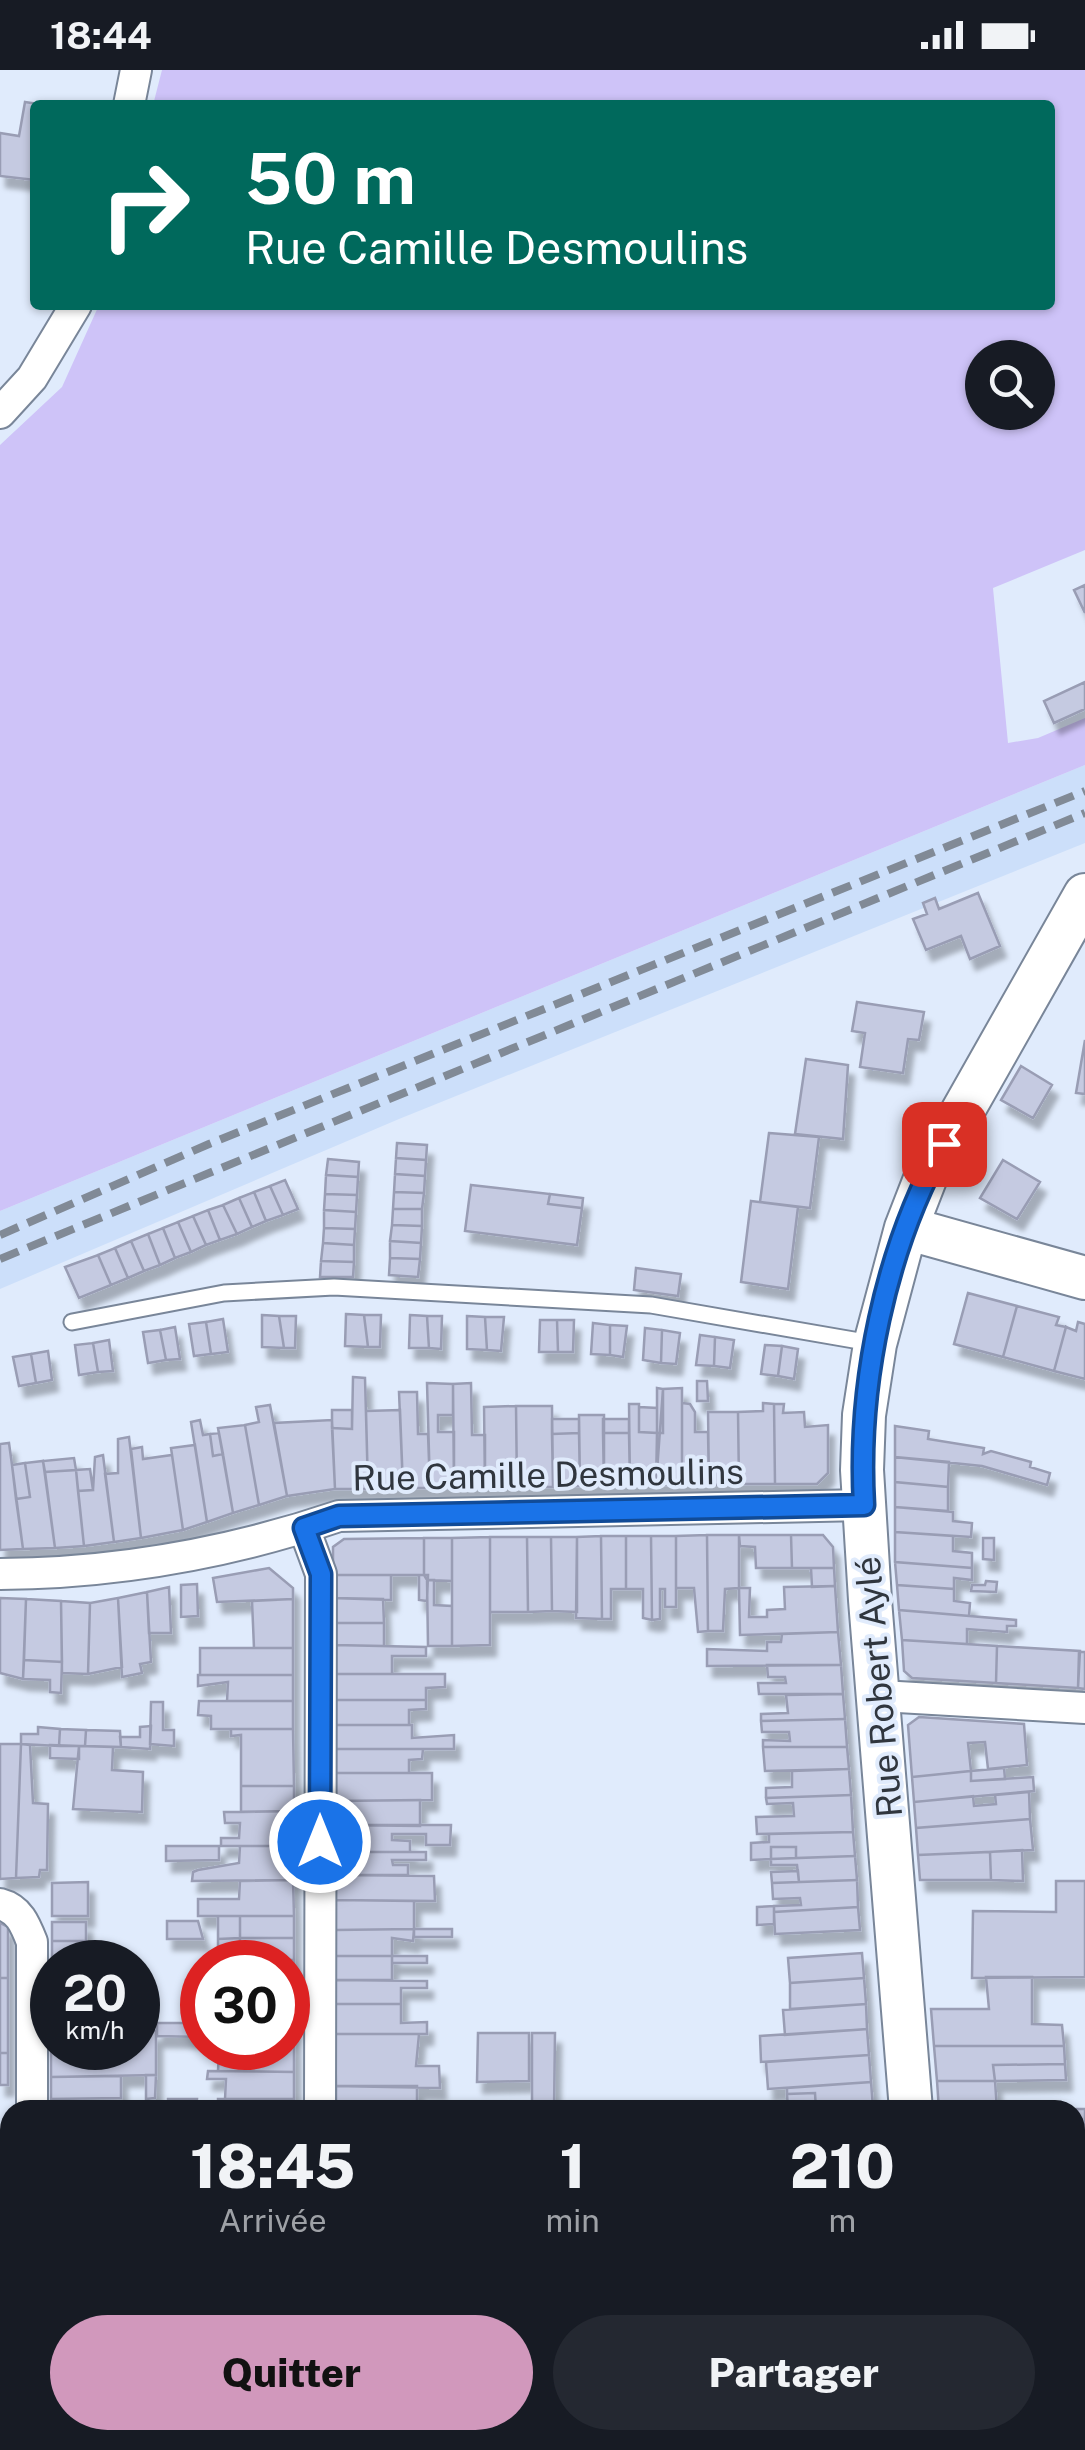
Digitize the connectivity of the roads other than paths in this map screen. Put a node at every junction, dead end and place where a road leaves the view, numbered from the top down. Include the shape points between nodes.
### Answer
1 (136, 70) edge
2 (129, 100) edge
3 (73, 310) edge
4 (0, 413) edge
5 (1085, 894) edge
6 (906, 1228) junction
7 (1085, 1278) edge
8 (72, 1322) dead end
9 (875, 1344) junction
10 (864, 1505) junction
11 (304, 1528) junction
12 (0, 1574) edge
13 (881, 1696) junction
14 (1085, 1708) edge
15 (6, 1905) edge
16 (32, 2100) edge
17 (320, 2100) edge
18 (911, 2100) edge

1 - 2 street
3 - 4 street via 32,378
5 - 6 street, Rue Robert Aylé via 926,1174
6 - 7 street
6 - 9 street, Rue Robert Aylé
8 - 9 lane via 224,1293 334,1287 651,1305
9 - 10 street, Rue Robert Aylé via 864,1415
10 - 11 street, Rue Camille Desmoulins via 339,1516
10 - 13 street, Rue Robert Aylé
11 - 12 street, Rue Camille Desmoulins via 171,1562
11 - 17 street via 321,1574
13 - 14 street
13 - 18 street, Rue Robert Aylé
15 - 16 street via 32,1942

